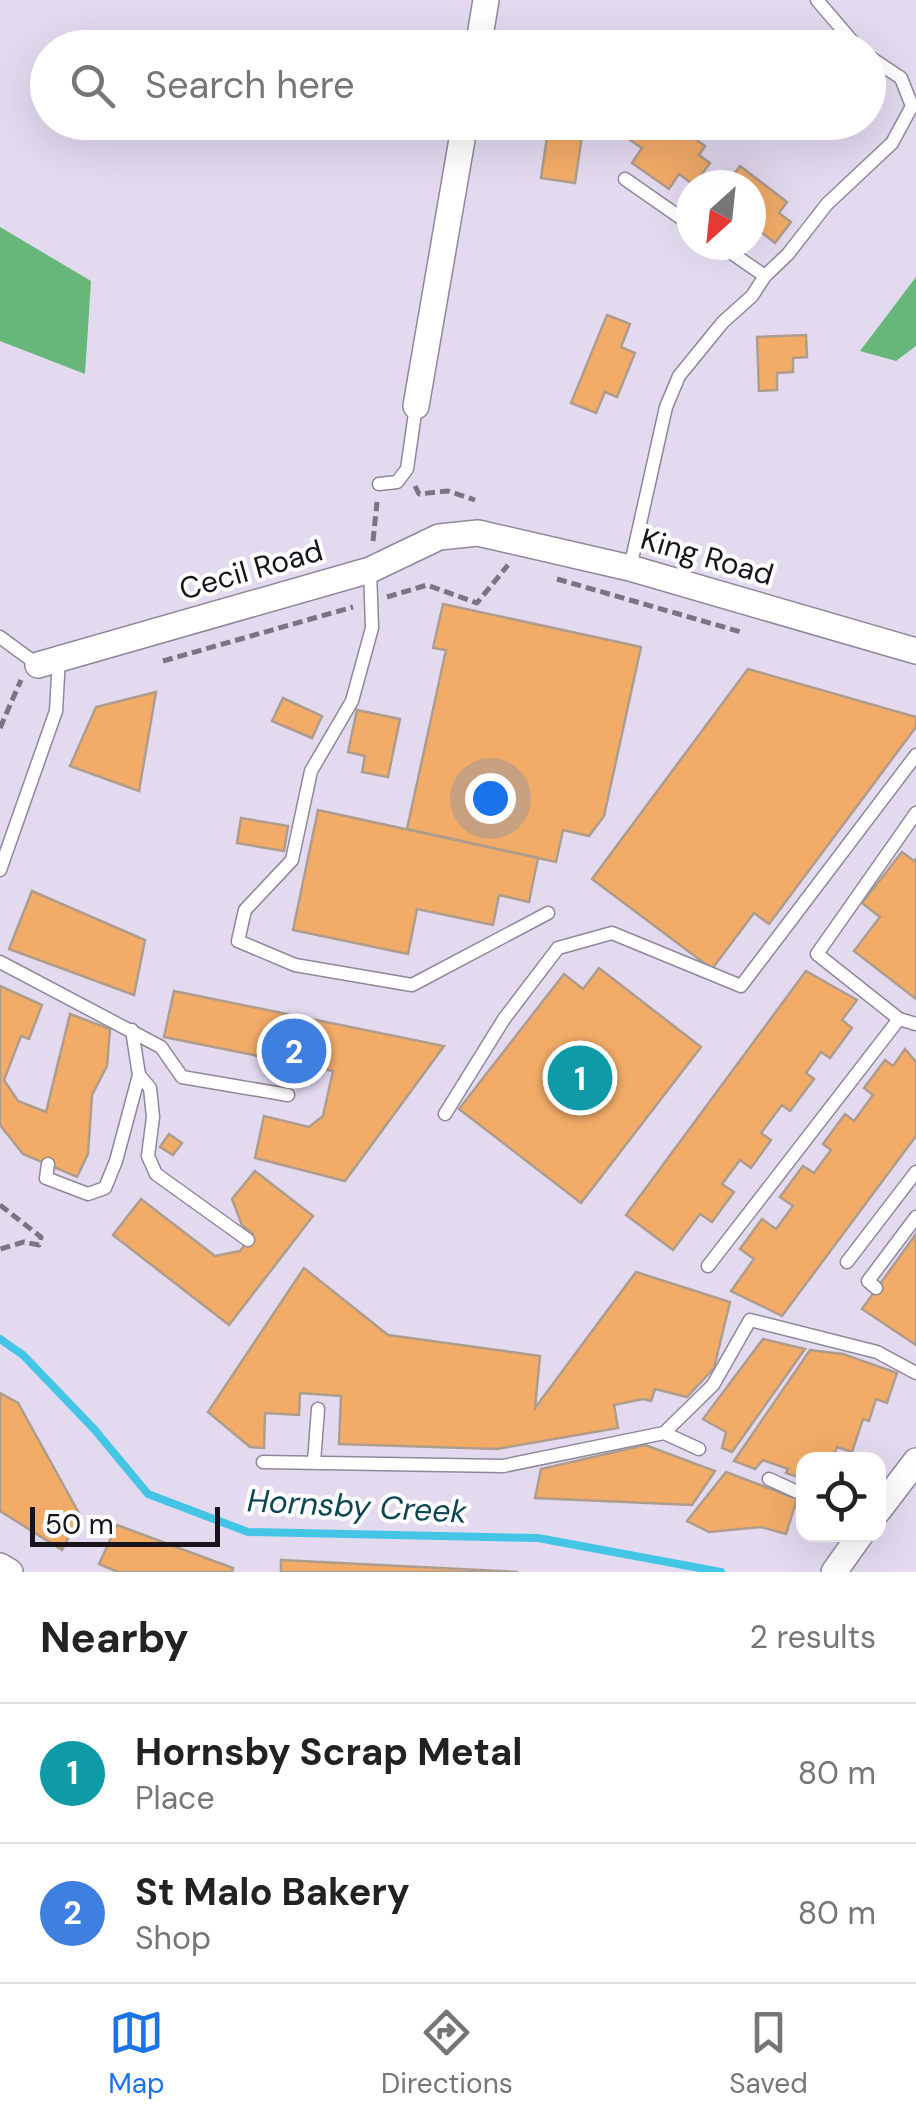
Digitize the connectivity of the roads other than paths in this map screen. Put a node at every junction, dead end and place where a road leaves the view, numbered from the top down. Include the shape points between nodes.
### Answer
1 (486, 0) edge
2 (816, 0) edge
3 (481, 30) edge
4 (842, 30) edge
5 (886, 68) edge
6 (462, 140) edge
7 (626, 180) dead end
8 (676, 215) edge
9 (742, 260) edge
10 (765, 276) junction
11 (416, 406) joint
12 (379, 484) road end
13 (478, 533) joint
14 (630, 568) junction
15 (370, 570) junction
16 (0, 637) edge
17 (916, 651) edge
18 (48, 662) junction
19 (916, 755) edge
20 (916, 813) edge
21 (0, 870) edge
22 (548, 912) dead end
23 (0, 962) edge
24 (899, 1019) junction
25 (916, 1024) edge
26 (132, 1030) junction
27 (139, 1075) junction
28 (288, 1094) dead end
29 (445, 1114) dead end
30 (48, 1164) dead end
31 (916, 1172) edge
32 (916, 1217) edge
33 (248, 1240) dead end
34 (847, 1262) dead end
35 (708, 1266) dead end
36 (876, 1288) dead end
37 (916, 1373) edge
38 (318, 1408) dead end
39 (664, 1433) junction
40 (699, 1449) dead end
41 (916, 1461) edge
42 (262, 1462) dead end
43 (314, 1462) junction
44 (768, 1480) dead end
45 (796, 1492) edge
46 (886, 1500) edge
47 (855, 1542) edge
48 (0, 1566) edge
49 (10, 1572) edge
50 (834, 1572) edge

1 - 3 street
2 - 4 lane
5 - 10 lane via 901,78 912,106 906,121
6 - 11 street
7 - 8 lane
9 - 10 lane
10 - 14 lane via 672,390
11 - 12 lane via 407,469 397,482
13 - 14 street, King Road
13 - 15 street, Cecil Road via 439,537
14 - 17 street, King Road
15 - 18 street, Cecil Road
15 - 22 lane via 372,628 352,701 312,771 292,860 245,910 238,940 295,965 412,985
16 - 18 lane
18 - 21 lane via 56,711
19 - 29 lane via 741,986 612,933 558,948
20 - 24 lane via 817,954
23 - 26 lane
24 - 25 lane
24 - 35 lane
26 - 27 lane
26 - 28 lane via 161,1047 182,1077
27 - 30 lane via 105,1188 88,1194 46,1178
27 - 33 lane via 150,1088 148,1156 156,1174
31 - 34 lane
32 - 36 lane via 868,1281
37 - 39 lane via 877,1352 750,1320 712,1385
38 - 43 lane
39 - 40 lane
39 - 43 lane via 503,1466
41 - 46 street
42 - 43 lane
44 - 45 lane
47 - 50 street
48 - 49 street

